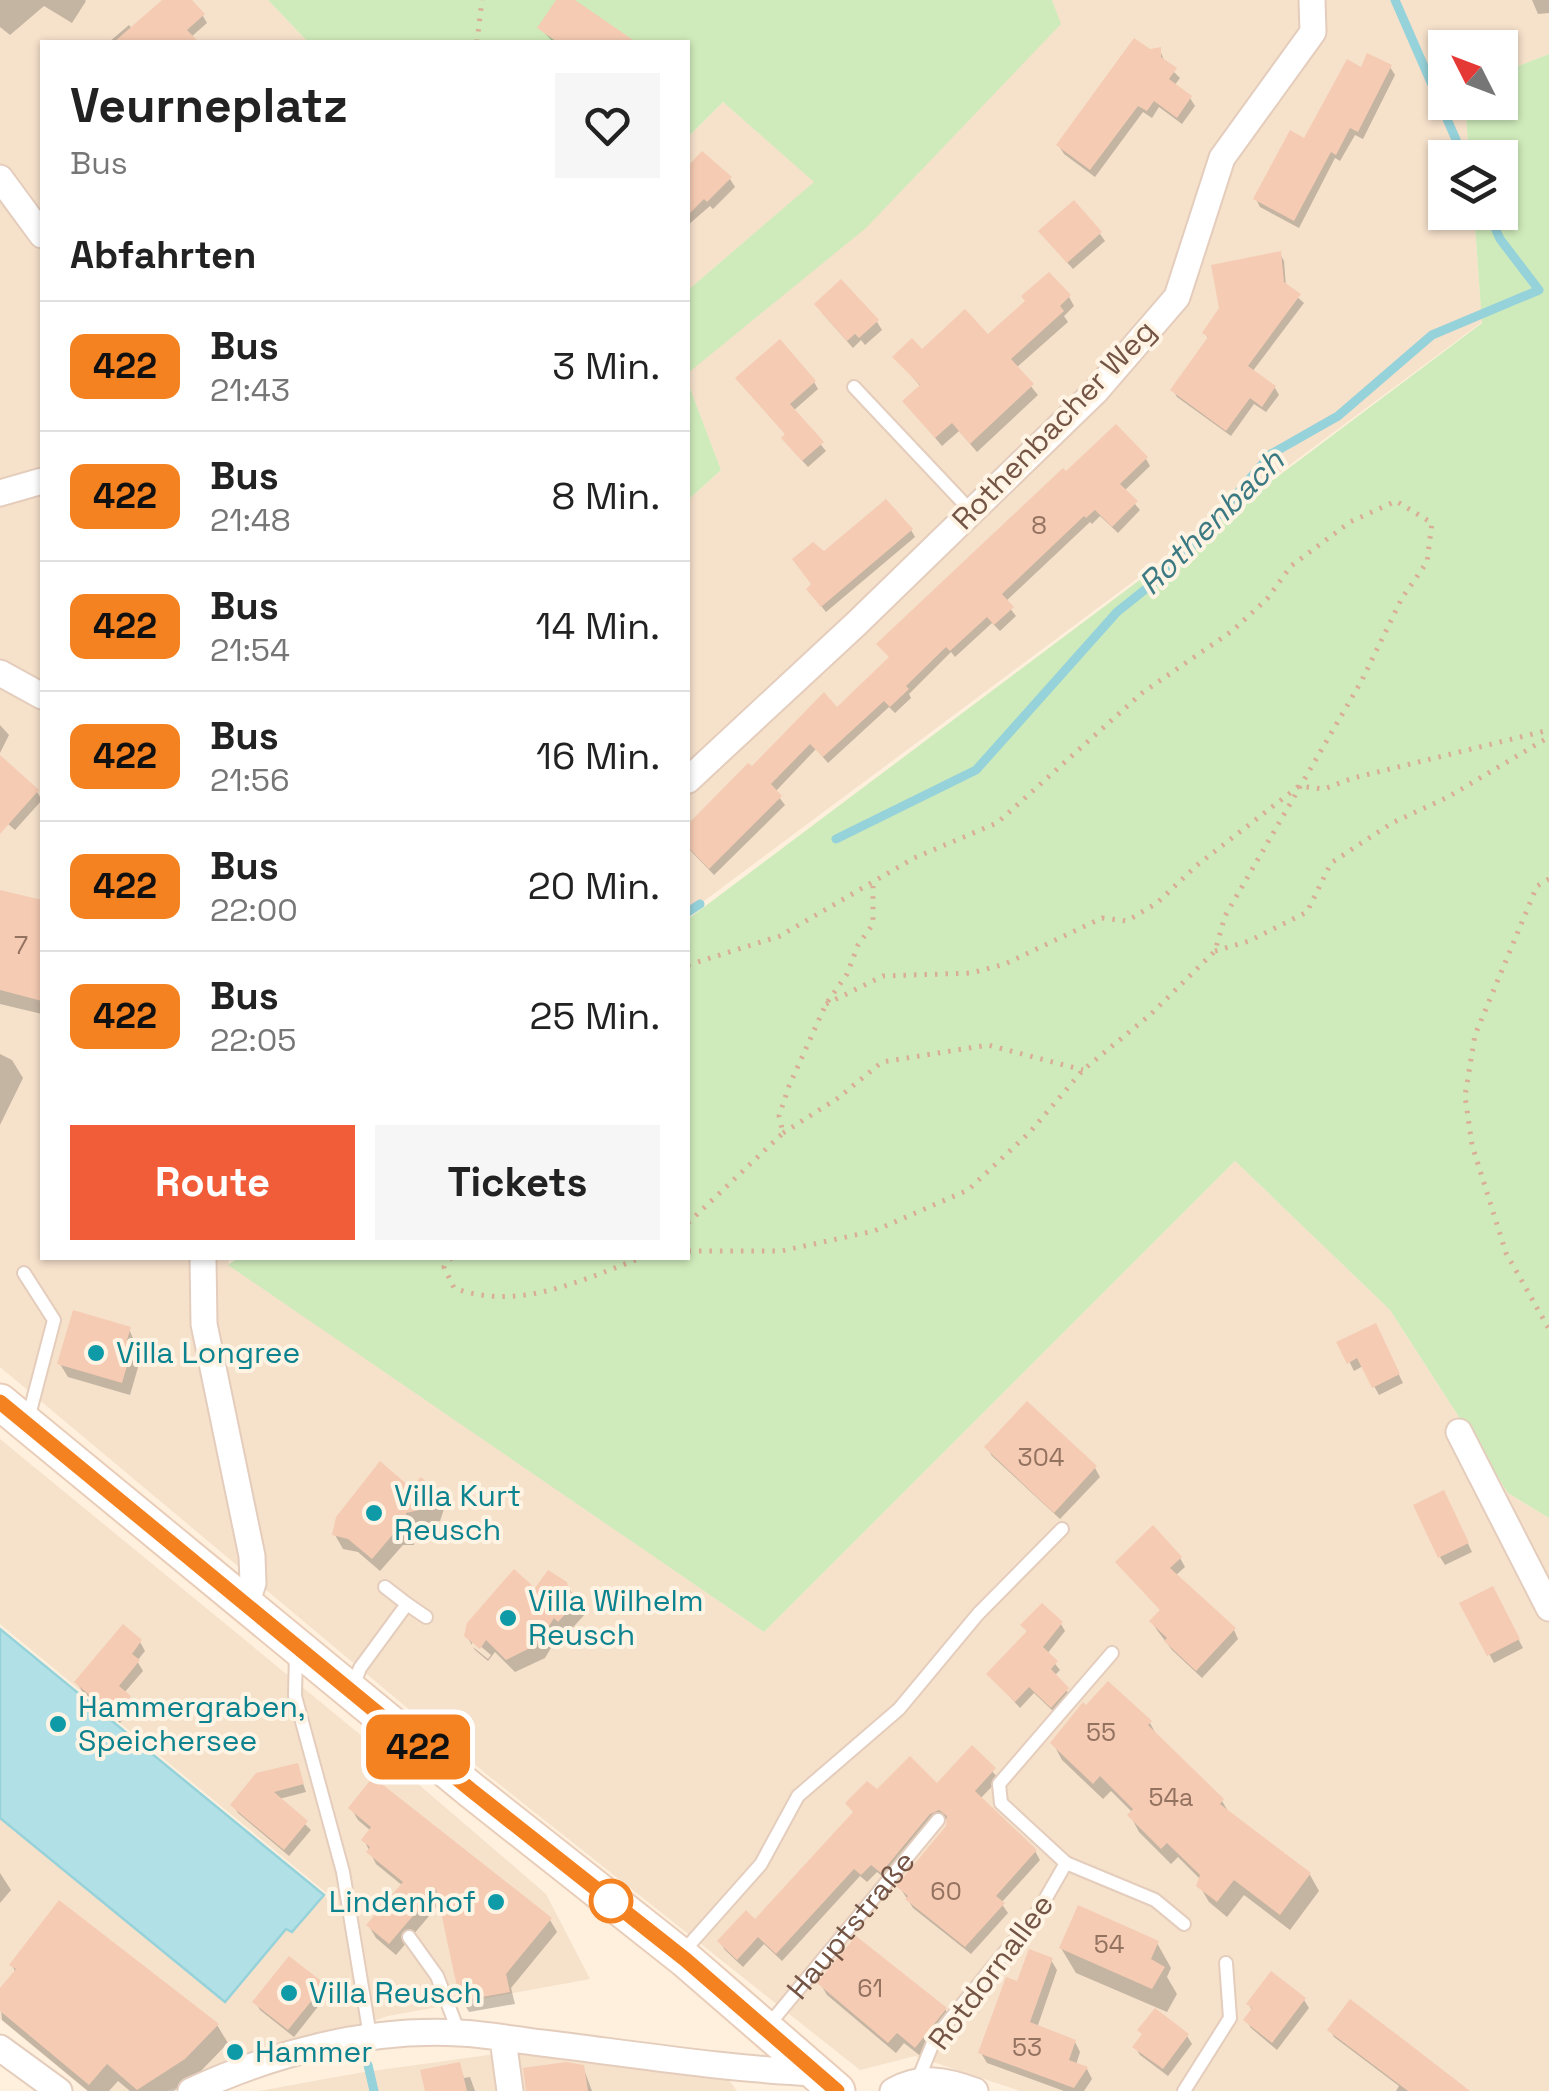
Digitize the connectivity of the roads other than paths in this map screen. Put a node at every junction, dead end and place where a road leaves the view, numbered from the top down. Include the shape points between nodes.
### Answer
1 (1312, 0) edge
2 (0, 178) edge
3 (34, 209) edge
4 (854, 387) dead end
5 (40, 482) edge
6 (0, 494) edge
7 (971, 511) junction
8 (0, 674) edge
9 (40, 695) edge
10 (690, 778) edge
11 (203, 1260) edge
12 (24, 1273) dead end
13 (13, 1413) edge
14 (1459, 1432) dead end
15 (1062, 1529) dead end
16 (385, 1587) dead end
17 (407, 1604) junction
18 (246, 1607) junction
19 (1549, 1608) edge
20 (426, 1617) dead end
21 (296, 1648) junction
22 (1112, 1653) dead end
23 (351, 1692) junction
24 (938, 1820) dead end
25 (1066, 1862) junction
26 (1184, 1924) dead end
27 (408, 1937) dead end
28 (680, 1956) junction
29 (1226, 1963) dead end
30 (766, 2028) junction
31 (459, 2032) junction
32 (370, 2036) junction
33 (503, 2039) junction
34 (0, 2048) edge
35 (918, 2082) junction
36 (818, 2085) edge
37 (59, 2091) edge
38 (191, 2091) edge
39 (510, 2091) edge
40 (893, 2091) edge
41 (975, 2091) edge
42 (1184, 2091) edge

1 - 7 street, Rothenbacher Weg via 1313,32 1222,158 1177,297 1096,391
2 - 3 street
4 - 7 lane
5 - 6 street
7 - 10 street, Rothenbacher Weg
8 - 9 street
11 - 18 street via 204,1324 252,1556
12 - 13 lane via 54,1320
13 - 18 main road, Hauptstraße
14 - 19 street
15 - 28 lane via 978,1614 899,1709 798,1796 761,1864
16 - 17 lane
17 - 20 lane
17 - 23 lane via 360,1668
18 - 21 main road, Hauptstraße
21 - 23 main road, Hauptstraße
21 - 32 lane via 296,1696 343,1872
22 - 25 lane, Rotdornallee via 998,1784 1001,1803
23 - 28 main road, Hauptstraße
24 - 30 lane, Hauptstraße
25 - 26 lane, Rotdornallee via 1155,1900
25 - 35 lane, Rotdornallee via 1040,1910 936,2038
27 - 31 lane via 437,1976
28 - 30 main road, Hauptstraße
29 - 42 lane via 1230,2018
30 - 36 main road, Hauptstraße
31 - 32 street
31 - 33 street
32 - 38 street via 260,2064
33 - 36 street via 754,2070
33 - 39 street
34 - 37 street
35 - 40 street, Rotdornallee
35 - 41 street, Rotdornallee via 947,2081

